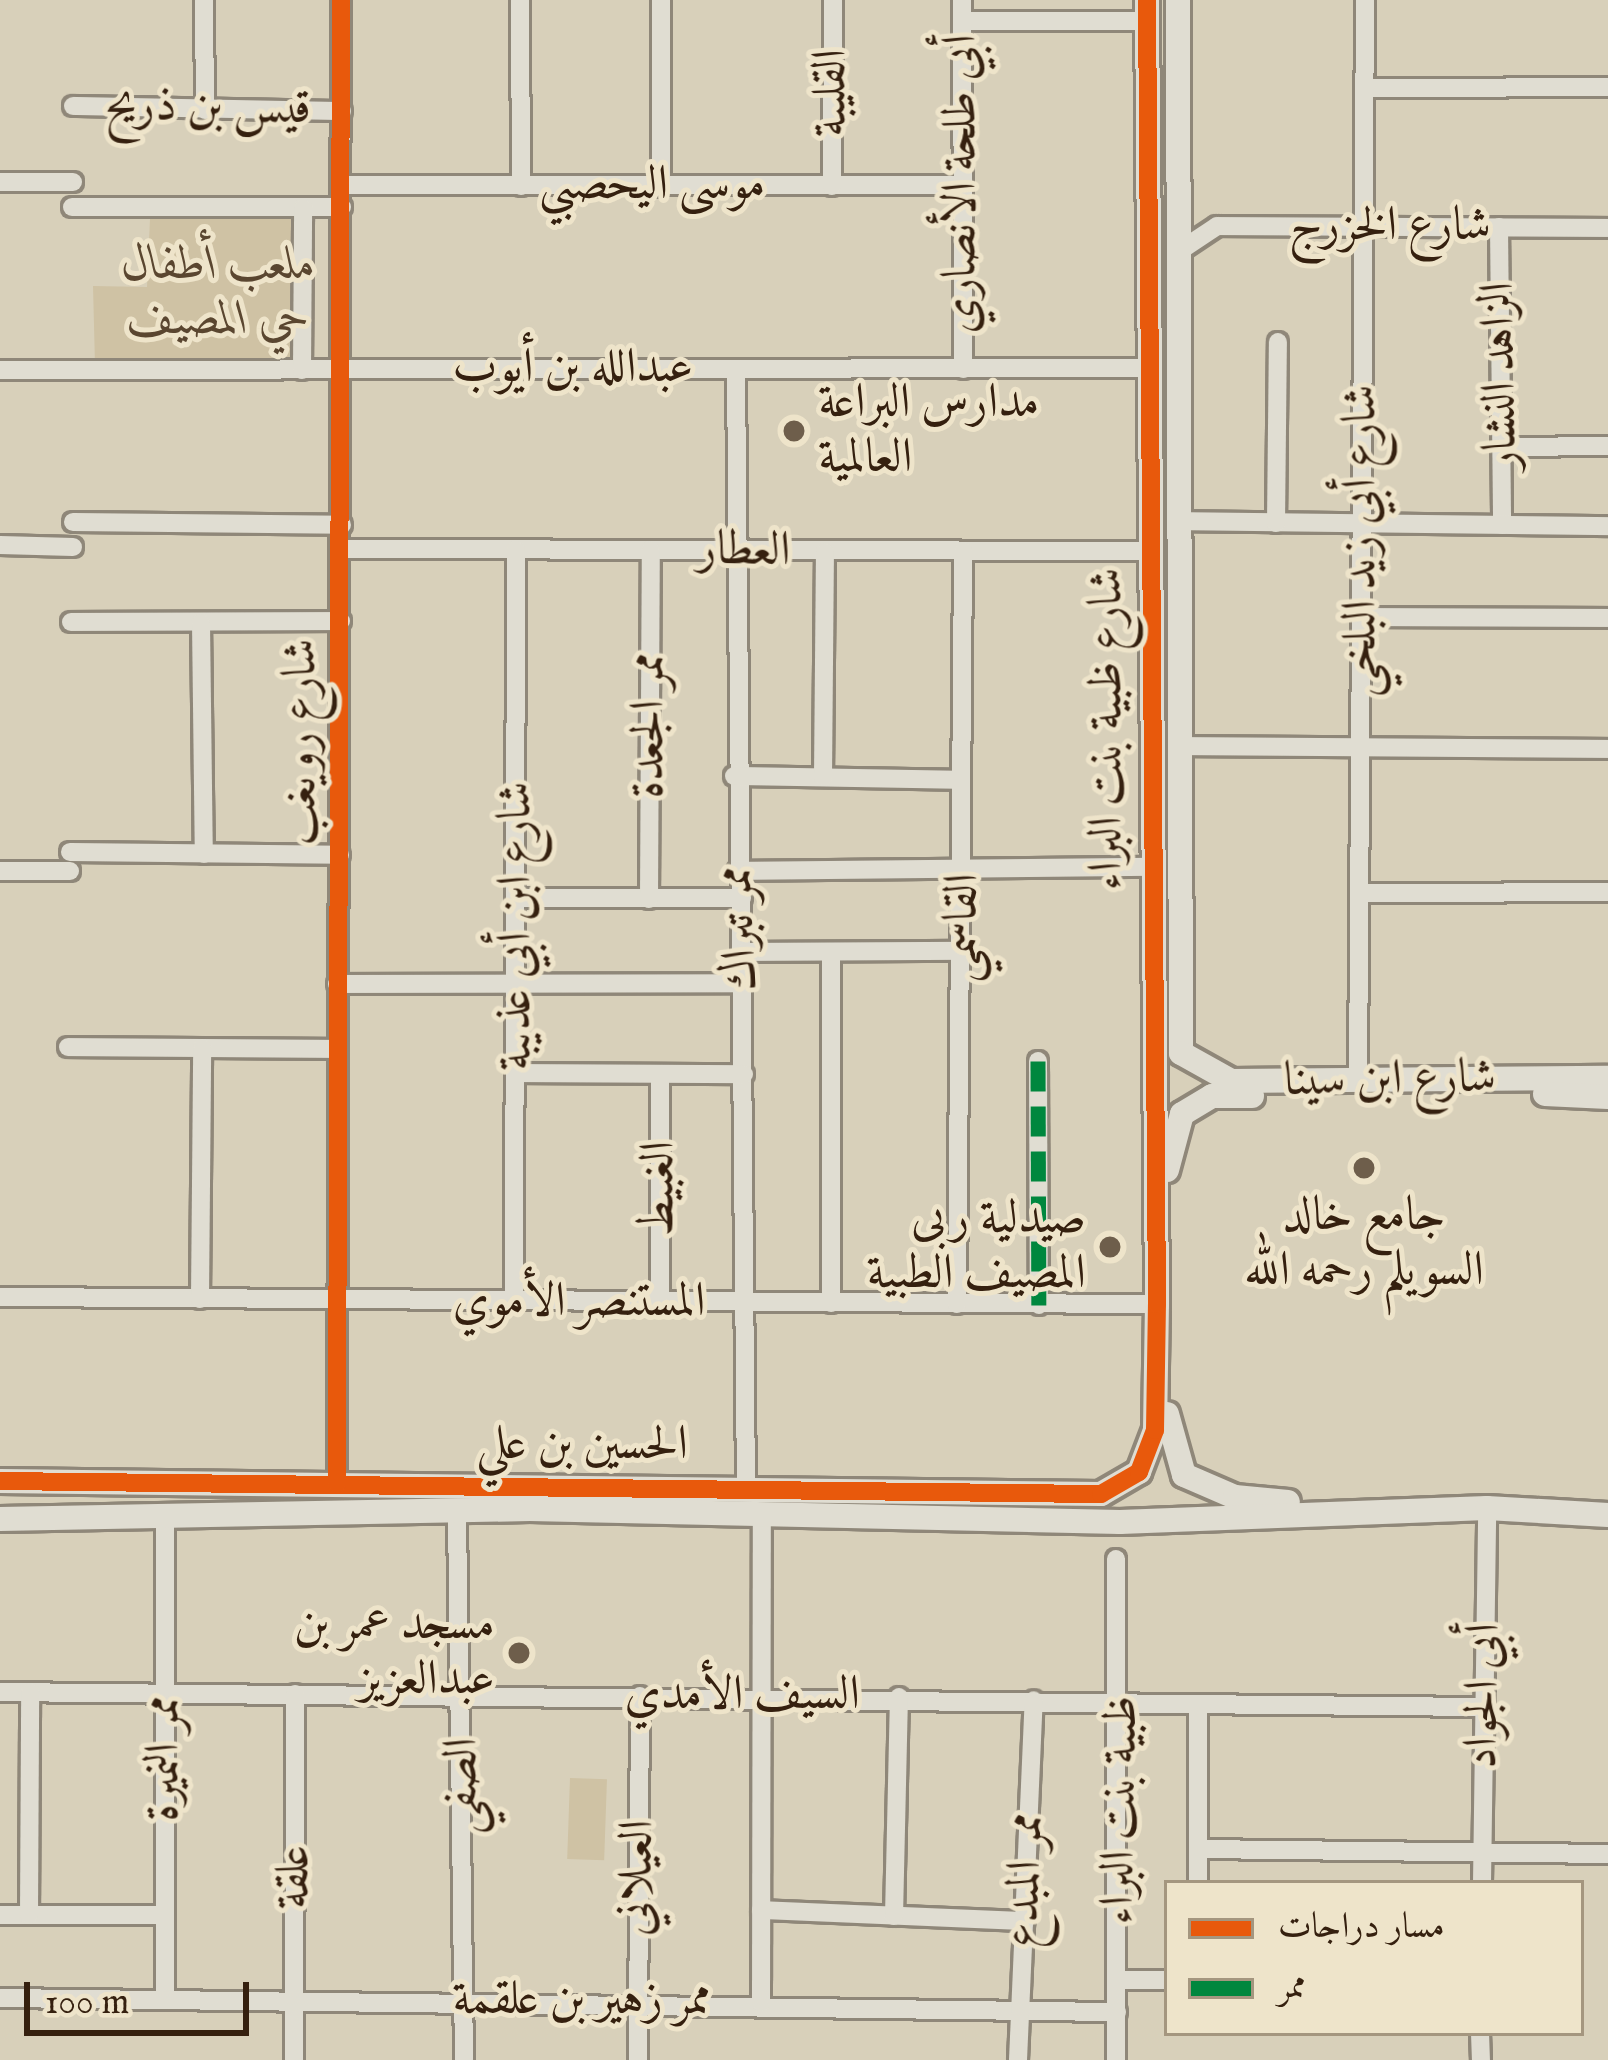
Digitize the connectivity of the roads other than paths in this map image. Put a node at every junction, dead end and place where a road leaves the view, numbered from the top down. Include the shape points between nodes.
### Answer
1 (204, 0) edge
2 (341, 0) edge
3 (520, 0) edge
4 (661, 0) edge
5 (833, 0) edge
6 (962, 0) edge
7 (1178, 0) edge
8 (1365, 0) edge
9 (1147, 10) edge
10 (962, 21) junction
11 (1608, 87) edge
12 (1364, 88) junction
13 (74, 106) dead end
14 (205, 110) junction
15 (342, 111) junction
16 (0, 182) edge
17 (73, 182) dead end
18 (342, 185) junction
19 (962, 185) junction
20 (521, 186) junction
21 (832, 186) junction
22 (661, 187) junction
23 (1181, 201) junction
24 (72, 207) dead end
25 (303, 208) junction
26 (342, 208) junction
27 (1217, 226) junction
28 (1361, 226) junction
29 (1499, 227) junction
30 (1608, 228) edge
31 (1181, 250) junction
32 (1278, 342) dead end
33 (1147, 368) junction
34 (736, 369) junction
35 (963, 369) junction
36 (0, 370) edge
37 (302, 370) junction
38 (344, 370) junction
39 (1502, 446) junction
40 (1608, 446) edge
41 (1178, 521) junction
42 (73, 522) dead end
43 (1276, 523) junction
44 (342, 524) junction
45 (1362, 524) junction
46 (1502, 525) junction
47 (1608, 526) edge
48 (0, 545) edge
49 (73, 547) dead end
50 (342, 549) junction
51 (516, 550) junction
52 (651, 550) junction
53 (736, 550) junction
54 (963, 551) junction
55 (1147, 551) junction
56 (825, 552) junction
57 (1363, 617) junction
58 (1608, 618) edge
59 (341, 621) junction
60 (71, 622) dead end
61 (200, 623) junction
62 (1180, 746) junction
63 (1362, 748) junction
64 (1608, 749) edge
65 (734, 776) junction
66 (823, 777) junction
67 (961, 780) junction
68 (204, 854) junction
69 (340, 855) junction
70 (1145, 867) junction
71 (964, 870) junction
72 (0, 871) edge
73 (737, 872) junction
74 (1608, 892) edge
75 (1361, 893) junction
76 (515, 898) junction
77 (742, 898) junction
78 (649, 899) junction
79 (963, 951) junction
80 (745, 952) junction
81 (831, 955) junction
82 (744, 983) junction
83 (337, 984) junction
84 (515, 984) junction
85 (68, 1047) dead end
86 (202, 1048) junction
87 (337, 1049) junction
88 (1181, 1054) joint
89 (1037, 1061) dead end
90 (518, 1073) junction
91 (660, 1074) junction
92 (744, 1075) junction
93 (1608, 1078) edge
94 (1358, 1082) junction
95 (1608, 1097) edge
96 (0, 1298) edge
97 (200, 1299) junction
98 (339, 1302) junction
99 (514, 1303) junction
100 (831, 1303) junction
101 (660, 1304) junction
102 (746, 1304) junction
103 (957, 1304) junction
104 (1157, 1304) junction
105 (1039, 1305) junction
106 (1148, 1458) joint
107 (0, 1481) edge
108 (337, 1484) junction
109 (746, 1486) junction
110 (1608, 1499) edge
111 (1487, 1508) junction
112 (457, 1511) junction
113 (1382, 1511) junction
114 (762, 1513) junction
115 (1608, 1516) edge
116 (165, 1517) junction
117 (0, 1519) edge
118 (1117, 1559) dead end
119 (0, 1692) edge
120 (29, 1692) junction
121 (166, 1693) junction
122 (295, 1694) junction
123 (462, 1696) junction
124 (640, 1696) junction
125 (765, 1696) junction
126 (899, 1697) junction
127 (1034, 1700) junction
128 (1123, 1702) junction
129 (1198, 1704) junction
130 (1484, 1707) junction
131 (1198, 1849) junction
132 (1482, 1849) junction
133 (1608, 1854) edge
134 (1198, 1880) edge
135 (1482, 1880) edge
136 (761, 1910) junction
137 (0, 1915) edge
138 (29, 1915) junction
139 (164, 1915) junction
140 (894, 1916) junction
141 (1025, 1921) junction
142 (1119, 1980) junction
143 (1164, 1980) edge
144 (0, 1998) edge
145 (165, 1998) junction
146 (295, 1998) junction
147 (464, 2000) junction
148 (636, 2000) junction
149 (761, 2002) junction
150 (1020, 2009) junction
151 (1117, 2012) junction
152 (294, 2060) edge
153 (464, 2060) edge
154 (638, 2060) edge
155 (1018, 2060) edge
156 (1116, 2060) edge

1 - 14 street
2 - 15 street, شارع رويغب
3 - 20 street
4 - 22 street
5 - 21 street, القليبة
6 - 10 street, أبي طلحة الأنصاري
7 - 23 street, شارع ظبية بنت البراء
8 - 12 street, شارع أبي زيد البلخي
9 - 10 street
9 - 33 street, شارع ظبية بنت البراء
10 - 19 street, أبي طلحة الأنصاري
11 - 12 street
12 - 28 street, شارع أبي زيد البلخي
13 - 14 street, قيس بن ذريح
14 - 15 street, قيس بن ذريح
15 - 18 street, شارع رويغب
16 - 17 street
18 - 20 street, موسى اليحصبي
18 - 26 street, شارع رويغب
19 - 21 street, موسى اليحصبي
19 - 35 street, أبي طلحة الأنصاري
20 - 22 street, موسى اليحصبي
21 - 22 street, موسى اليحصبي
23 - 27 street
23 - 31 street, شارع ظبية بنت البراء
24 - 25 street
25 - 26 street
25 - 37 street
26 - 38 street, شارع رويغب
27 - 28 street, شارع الخزرج
27 - 31 street, شارع الخزرج
28 - 29 street, شارع الخزرج
28 - 45 street, شارع أبي زيد البلخي
29 - 30 street, شارع الخزرج
29 - 39 street, الزاهد النشار
31 - 41 street, شارع ظبية بنت البراء
32 - 43 street
33 - 35 street, عبدالله بن أيوب
33 - 55 street, شارع ظبية بنت البراء
34 - 35 street, عبدالله بن أيوب
34 - 38 street, عبدالله بن أيوب
34 - 53 street, ممر تبراك
36 - 37 street, عبدالله بن أيوب
37 - 38 street, عبدالله بن أيوب
38 - 44 street, شارع رويغب
39 - 40 street
39 - 46 street, الزاهد النشار
41 - 43 street
41 - 62 street, شارع ظبية بنت البراء
42 - 44 street
43 - 45 street
44 - 50 street, شارع رويغب
45 - 46 street
45 - 57 street, شارع أبي زيد البلخي
46 - 47 street
48 - 49 street
50 - 51 street, العطار
50 - 59 street, شارع رويغب
51 - 52 street, العطار
51 - 76 street, شارع ابن أبي عذيبة
52 - 53 street, العطار
52 - 78 street, ممر الجعدة
53 - 56 street, العطار
53 - 65 street, ممر تبراك
54 - 55 street, العطار
54 - 56 street, العطار
54 - 67 street, القاسمي
55 - 70 street, شارع ظبية بنت البراء
56 - 66 street
57 - 58 street
57 - 63 street, شارع أبي زيد البلخي
59 - 61 street
59 - 69 street, شارع رويغب
60 - 61 street
61 - 68 street
62 - 63 street
62 - 88 street, شارع ظبية بنت البراء
63 - 64 street
63 - 75 street, شارع أبي زيد البلخي
65 - 66 street
65 - 73 street, ممر تبراك
66 - 67 street
67 - 71 street, القاسمي
68 - 69 street
68 - 72 street
69 - 83 street, شارع رويغب
70 - 71 street
70 - 104 street, شارع ظبية بنت البراء
71 - 73 street
71 - 79 street, القاسمي
73 - 77 street, ممر تبراك
74 - 75 street
75 - 94 street, شارع أبي زيد البلخي
76 - 78 street
76 - 84 street, شارع ابن أبي عذيبة
77 - 78 street
77 - 80 street, ممر تبراك
79 - 81 street
79 - 103 street, القاسمي
80 - 81 street
80 - 82 street, ممر تبراك
81 - 100 street
82 - 84 street
82 - 92 street, ممر تبراك
83 - 84 street
83 - 87 street, شارع رويغب
84 - 90 street, شارع ابن أبي عذيبة
85 - 86 street
86 - 87 street
86 - 97 street
87 - 98 street, شارع رويغب
88 - 94 street, شارع ابن سينا via 1231,1082
89 - 105 street
90 - 91 street
90 - 99 street, شارع ابن أبي عذيبة
91 - 92 street
91 - 101 street, الغبيط
92 - 102 street, ممر تبراك
93 - 94 street, شارع ابن سينا
95 - 104 street via 1212,1096 1182,1114 1169,1139
96 - 97 street, المستنصر الأموي
97 - 98 street, المستنصر الأموي
98 - 99 street, المستنصر الأموي
98 - 108 street, شارع رويغب
99 - 101 street, المستنصر الأموي
100 - 102 street, المستنصر الأموي
100 - 103 street, المستنصر الأموي
101 - 102 street, المستنصر الأموي
102 - 109 street, ممر تبراك
103 - 105 street, المستنصر الأموي
104 - 105 street, المستنصر الأموي
104 - 106 street, شارع ظبية بنت البراء
104 - 113 street via 1170,1453 1184,1475 1235,1498
106 - 109 street, الحسين بن علي via 1101,1494
107 - 108 street, الحسين بن علي
108 - 109 street, الحسين بن علي
110 - 111 street
111 - 113 street, الحسين بن علي
111 - 115 street, الحسين بن علي
111 - 130 street, أبي الجواد
112 - 114 street, الحسين بن علي
112 - 116 street, الحسين بن علي
112 - 123 street, الصفي
113 - 114 street, الحسين بن علي via 1120,1522
114 - 125 street
116 - 117 street, الحسين بن علي
116 - 121 street, ممر النميرة
118 - 128 street, ظبية بنت البراء
119 - 120 street, السيف الأمدي
120 - 121 street, السيف الأمدي
120 - 138 street
121 - 122 street, السيف الأمدي
121 - 139 street, ممر النميرة
122 - 123 street, السيف الأمدي
122 - 146 street, علقة
123 - 124 street, السيف الأمدي
123 - 147 street, الصفي
124 - 125 street, السيف الأمدي
124 - 148 street, العيلاني
125 - 126 street, السيف الأمدي
125 - 136 street
126 - 127 street, السيف الأمدي
126 - 140 street
127 - 128 street, السيف الأمدي
127 - 141 street, ممر المبدع
128 - 129 street, السيف الأمدي
128 - 142 street, ظبية بنت البراء
129 - 130 street, السيف الأمدي
129 - 131 street
130 - 132 street, أبي الجواد
131 - 132 street
131 - 134 street
132 - 133 street
132 - 135 street, أبي الجواد
136 - 140 street
136 - 149 street
137 - 138 street
138 - 139 street
139 - 145 street, ممر النميرة
140 - 141 street
141 - 150 street, ممر المبدع
142 - 143 street
142 - 151 street, ظبية بنت البراء
144 - 145 street, ممر زهير بن علقمة
145 - 146 street, ممر زهير بن علقمة
146 - 147 street, ممر زهير بن علقمة
146 - 152 street, علقة
147 - 148 street, ممر زهير بن علقمة
147 - 153 street, الصفي
148 - 149 street, ممر زهير بن علقمة
148 - 154 street, العيلاني
149 - 150 street, ممر زهير بن علقمة
150 - 151 street, ممر زهير بن علقمة
150 - 155 street, ممر المبدع
151 - 156 street, ظبية بنت البراء

